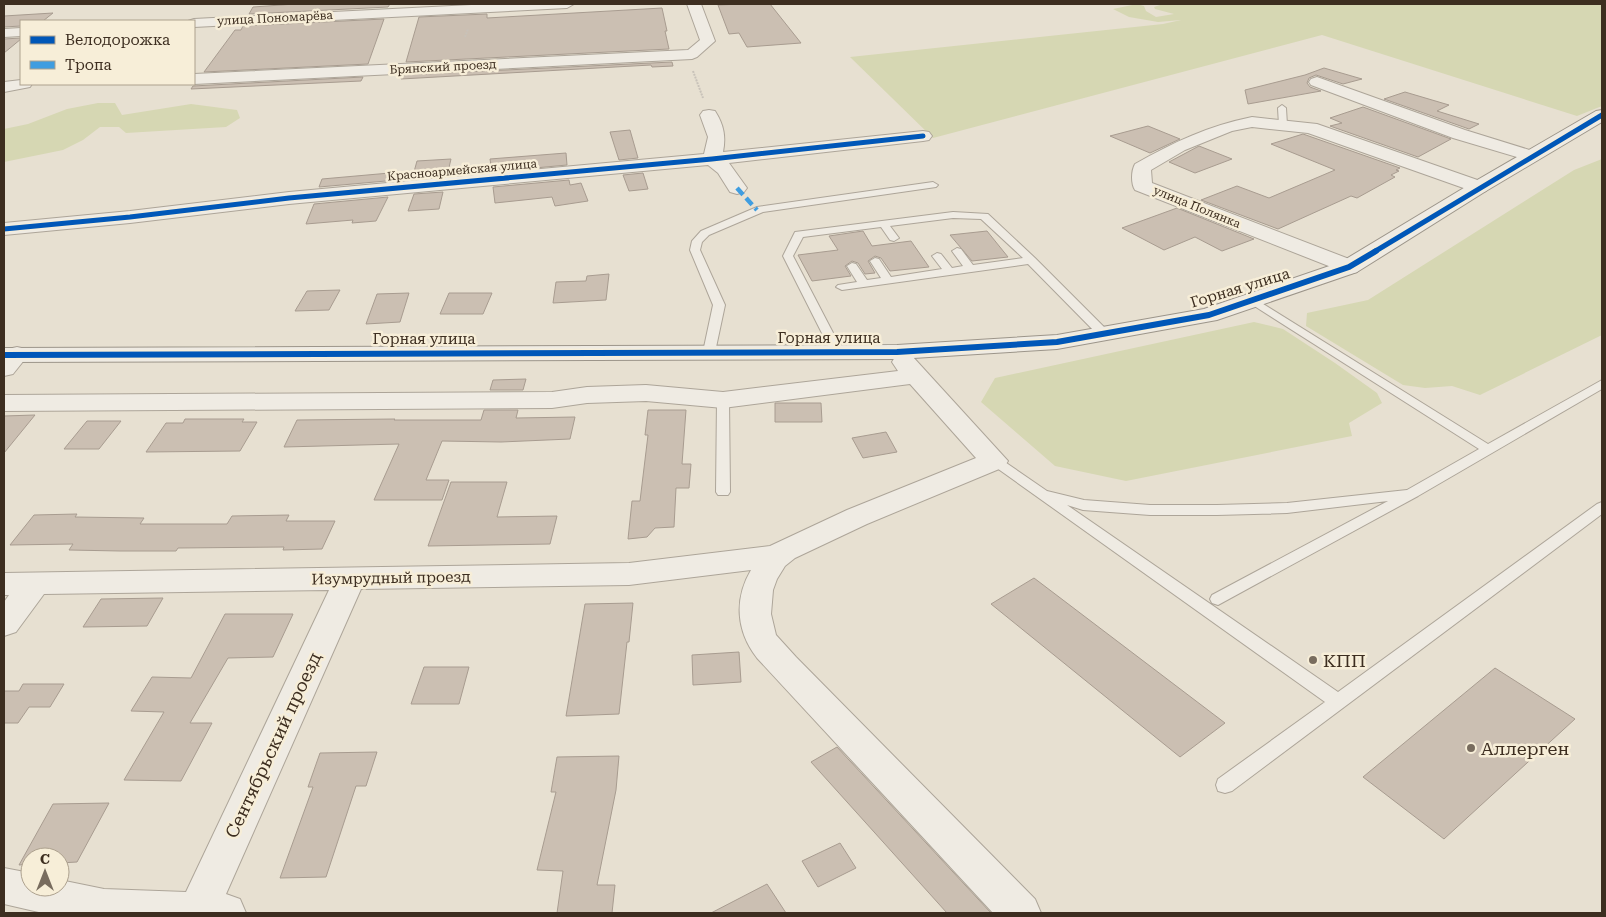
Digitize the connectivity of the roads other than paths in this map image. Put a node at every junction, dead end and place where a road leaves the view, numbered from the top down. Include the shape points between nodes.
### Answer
1 (567, 4) edge
2 (694, 4) edge
3 (218, 10) dead end
4 (209, 22) junction
5 (196, 28) edge
6 (20, 32) edge
7 (4, 33) edge
8 (195, 80) edge
9 (1317, 82) dead end
10 (20, 85) edge
11 (4, 87) edge
12 (709, 114) road end
13 (1602, 115) edge
14 (923, 136) dead end
15 (1530, 156) junction
16 (712, 159) junction
17 (933, 185) dead end
18 (1479, 187) junction
19 (737, 188) dead end
20 (884, 224) junction
21 (4, 229) edge
22 (894, 238) dead end
23 (957, 251) dead end
24 (936, 256) dead end
25 (1031, 260) junction
26 (875, 261) dead end
27 (852, 266) dead end
28 (1349, 267) junction
29 (971, 269) junction
30 (949, 272) junction
31 (888, 280) junction
32 (864, 284) junction
33 (842, 287) dead end
34 (1252, 300) junction
35 (1104, 334) junction
36 (709, 352) junction
37 (837, 352) junction
38 (8, 359) edge
39 (906, 364) junction
40 (1602, 384) edge
41 (723, 400) junction
42 (4, 403) edge
43 (1489, 450) junction
44 (994, 461) junction
45 (1037, 491) junction
46 (723, 492) dead end
47 (1413, 493) junction
48 (1602, 507) edge
49 (776, 556) junction
50 (349, 580) junction
51 (4, 584) edge
52 (35, 584) junction
53 (1218, 599) dead end
54 (4, 624) edge
55 (1338, 701) junction
56 (1224, 784) dead end
57 (4, 886) edge
58 (211, 912) edge
59 (1020, 913) edge

1 - 4 street, улица Пономарёва
2 - 8 street, Брянский проезд via 708,41 692,54
3 - 4 street
4 - 5 street
6 - 7 street
9 - 15 street via 1459,134
10 - 11 street
12 - 16 street via 717,137
13 - 15 street, Горная улица
14 - 16 street, Красноармейская улица
15 - 18 street, Горная улица
16 - 19 street via 726,169
16 - 21 street, Красноармейская улица via 289,198
17 - 36 lane via 761,209 705,233 697,241 695,250 719,305
18 - 28 street, Горная улица
18 - 28 street, улица Полянка via 1283,116 1227,128 1180,146 1142,168 1142,186
20 - 22 lane
20 - 25 lane via 952,215 984,216
20 - 37 lane via 799,234 788,256
23 - 29 lane
24 - 30 lane
25 - 29 lane
25 - 35 lane
26 - 31 lane
27 - 32 lane
28 - 34 street, Горная улица
29 - 30 lane
30 - 31 lane
31 - 32 lane
32 - 33 lane
34 - 35 street, Горная улица via 1209,315
34 - 43 lane
35 - 39 street, Горная улица
36 - 37 street, Горная улица
36 - 38 street, Горная улица
37 - 39 street, Горная улица
39 - 41 street, Горная улица
39 - 44 street
40 - 43 lane
41 - 42 street, Горная улица via 646,393 587,394 552,400
41 - 46 lane
43 - 47 lane
44 - 45 lane
44 - 49 street via 857,517
45 - 47 lane via 1083,506 1150,510 1287,508
45 - 55 lane
47 - 53 lane
48 - 55 lane
49 - 50 street, Изумрудный проезд via 629,574
49 - 59 street via 761,576 754,609 762,639
50 - 52 street, Изумрудный проезд
50 - 58 street, Сентябрьский проезд
51 - 52 street, Изумрудный проезд
52 - 54 street
55 - 56 lane
57 - 58 street via 104,908

